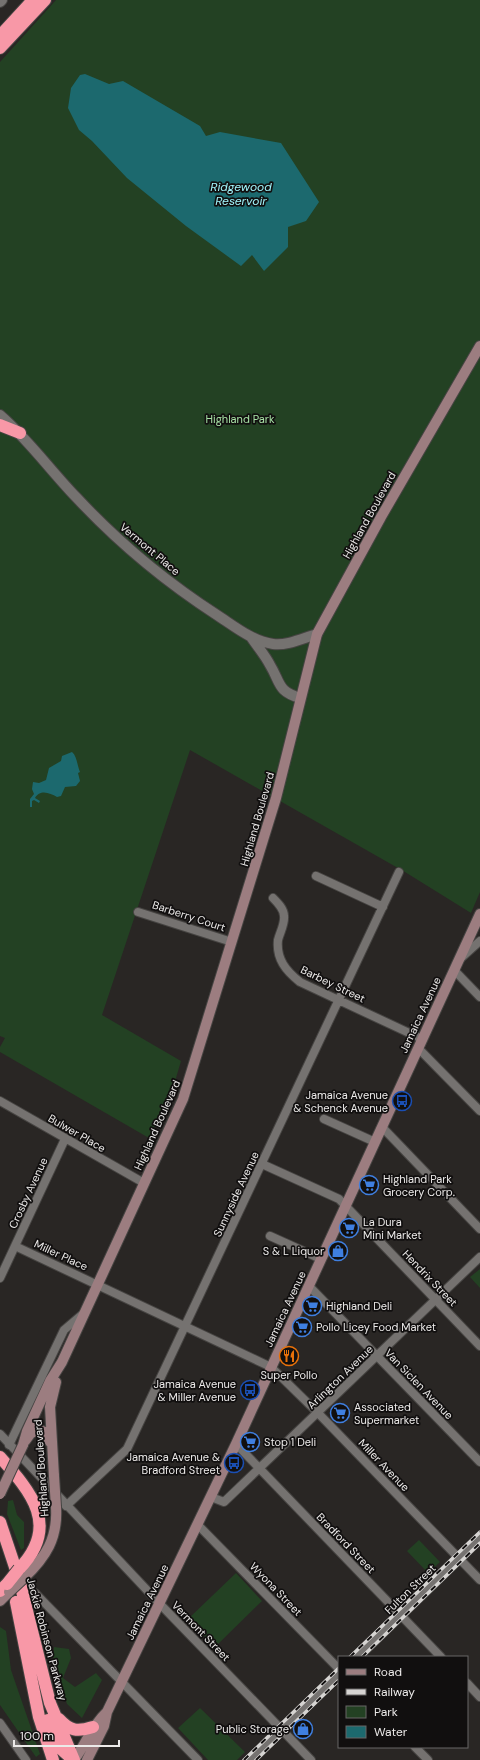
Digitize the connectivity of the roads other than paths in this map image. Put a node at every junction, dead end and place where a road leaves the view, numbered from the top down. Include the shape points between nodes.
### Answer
1 (33, 0) edge
2 (45, 0) edge
3 (0, 36) edge
4 (0, 48) edge
5 (480, 346) edge
6 (0, 415) edge
7 (0, 425) edge
8 (20, 433) junction
9 (317, 634) junction
10 (251, 637) junction
11 (300, 698) junction
12 (399, 872) dead end
13 (316, 876) dead end
14 (273, 898) dead end
15 (383, 907) junction
16 (138, 912) dead end
17 (480, 914) edge
18 (480, 941) edge
19 (232, 942) junction
20 (456, 966) junction
21 (480, 997) edge
22 (339, 1000) junction
23 (420, 1043) junction
24 (0, 1101) edge
25 (480, 1111) edge
26 (324, 1119) dead end
27 (382, 1127) junction
28 (66, 1139) junction
29 (375, 1142) junction
30 (262, 1164) junction
31 (144, 1183) junction
32 (346, 1206) junction
33 (480, 1229) edge
34 (270, 1236) dead end
35 (15, 1246) junction
36 (480, 1256) edge
37 (321, 1259) junction
38 (0, 1278) edge
39 (98, 1284) junction
40 (309, 1286) junction
41 (435, 1300) junction
42 (84, 1312) junction
43 (186, 1325) junction
44 (480, 1346) edge
45 (377, 1356) junction
46 (62, 1362) junction
47 (271, 1367) junction
48 (318, 1413) junction
49 (0, 1434) edge
50 (24, 1444) junction
51 (236, 1444) junction
52 (9, 1445) junction
53 (53, 1456) junction
54 (0, 1457) edge
55 (480, 1462) edge
56 (259, 1469) junction
57 (0, 1494) edge
58 (211, 1497) junction
59 (61, 1506) junction
60 (0, 1522) edge
61 (198, 1525) junction
62 (480, 1538) edge
63 (0, 1546) edge
64 (459, 1558) junction
65 (27, 1566) junction
66 (480, 1580) edge
67 (0, 1585) edge
68 (0, 1591) edge
69 (35, 1593) dead end
70 (0, 1601) edge
71 (160, 1604) junction
72 (401, 1615) junction
73 (358, 1656) edge
74 (440, 1656) edge
75 (338, 1668) edge
76 (338, 1675) edge
77 (122, 1682) junction
78 (468, 1684) edge
79 (34, 1688) junction
80 (480, 1697) edge
81 (107, 1712) junction
82 (54, 1715) junction
83 (0, 1723) edge
84 (93, 1727) junction
85 (281, 1729) junction
86 (416, 1748) edge
87 (26, 1760) edge
88 (53, 1760) edge
89 (74, 1760) edge
90 (87, 1760) edge
91 (198, 1760) edge
92 (250, 1760) edge
93 (311, 1760) edge
94 (428, 1760) edge

1 - 3 highway
2 - 4 highway
5 - 9 main road, Highland Boulevard
6 - 8 street, Vermont Place
7 - 8 highway
8 - 10 street, Vermont Place via 76,497 110,531 158,572
9 - 10 street, Vermont Place via 275,644
9 - 11 main road, Highland Boulevard
10 - 11 street via 271,666 279,685 285,692
11 - 19 main road, Highland Boulevard via 276,798
12 - 15 street, Sunnyside Avenue
13 - 15 street
14 - 22 street, Barbey Street via 285,917 278,940 278,952 285,969 300,982
15 - 22 street, Sunnyside Avenue
16 - 19 street, Barberry Court
17 - 20 main road, Jamaica Avenue
18 - 20 street
19 - 31 main road, Highland Boulevard via 183,1099
20 - 21 street
20 - 23 main road, Jamaica Avenue
22 - 23 street, Barbey Street
22 - 30 street, Sunnyside Avenue
23 - 25 street, Barbey Street
23 - 27 main road, Jamaica Avenue
24 - 28 street, Bulwer Place
26 - 29 street
27 - 29 main road, Jamaica Avenue
27 - 33 street
28 - 31 street, Bulwer Place
28 - 35 street, Crosby Avenue
29 - 32 main road, Jamaica Avenue
30 - 32 street, Hendrix Street via 339,1199
30 - 43 street, Sunnyside Avenue
31 - 39 main road, Highland Boulevard
32 - 37 main road, Jamaica Avenue
32 - 41 street, Hendrix Street
34 - 37 street
35 - 38 street, Crosby Avenue
35 - 39 street, Miller Place
36 - 41 street, Arlington Avenue
37 - 40 main road, Jamaica Avenue
39 - 42 main road, Highland Boulevard
39 - 43 street, Miller Avenue
40 - 45 street, Van Siclen Avenue
40 - 47 main road, Jamaica Avenue
41 - 44 street, Hendrix Street
41 - 45 street, Arlington Avenue
42 - 46 main road, Highland Boulevard
42 - 52 street, Highland Boulevard via 64,1330
43 - 47 street, Miller Avenue
43 - 59 street, Sunnyside Avenue via 127,1449
45 - 48 street, Arlington Avenue
45 - 55 street, Van Siclen Avenue
46 - 50 main road, Highland Boulevard via 50,1381
46 - 53 main road, Highland Boulevard via 50,1407
47 - 48 street, Miller Avenue
47 - 51 main road, Jamaica Avenue
48 - 56 street, Arlington Avenue
48 - 64 street, Miller Avenue
49 - 52 street
50 - 53 main road via 34,1432 44,1431 48,1436
50 - 57 main road, Highland Boulevard, bridge
51 - 56 street, Bradford Street
51 - 58 main road, Jamaica Avenue
52 - 59 street, Vermont Street via 44,1482
53 - 59 main road, Highland Boulevard, bridge via 54,1476
54 - 65 highway via 30,1491 37,1508 39,1530
56 - 58 street, Arlington Avenue via 224,1502
56 - 72 street, Bradford Street
58 - 61 main road, Jamaica Avenue
59 - 65 main road, Highland Boulevard via 48,1551
59 - 71 street, Vermont Street
60 - 82 highway, Jackie Robinson Parkway via 19,1579
61 - 71 main road, Jamaica Avenue
61 - 75 street, Wyona Street
62 - 64 street, Fulton Street
63 - 79 highway, Jackie Robinson Parkway via 16,1600
64 - 66 street, Miller Avenue
64 - 72 street, Fulton Street
65 - 67 highway, bridge
65 - 68 highway, bridge
65 - 70 main road, Highland Boulevard, bridge
69 - 77 street
71 - 77 main road, Jamaica Avenue
71 - 85 street, Vermont Street
72 - 73 street, Fulton Street
72 - 74 street, Bradford Street
76 - 85 street
77 - 81 main road, Jamaica Avenue
77 - 91 street
78 - 80 street
79 - 88 highway
79 - 89 highway via 58,1744
81 - 84 main road, Jamaica Avenue
81 - 90 main road, Jamaica Avenue via 104,1726
82 - 84 highway via 70,1729 79,1731
82 - 89 highway, Jackie Robinson Parkway
83 - 87 street
84 - 89 main road, Jamaica Avenue
85 - 92 street
85 - 93 street, Vermont Street
86 - 94 street

